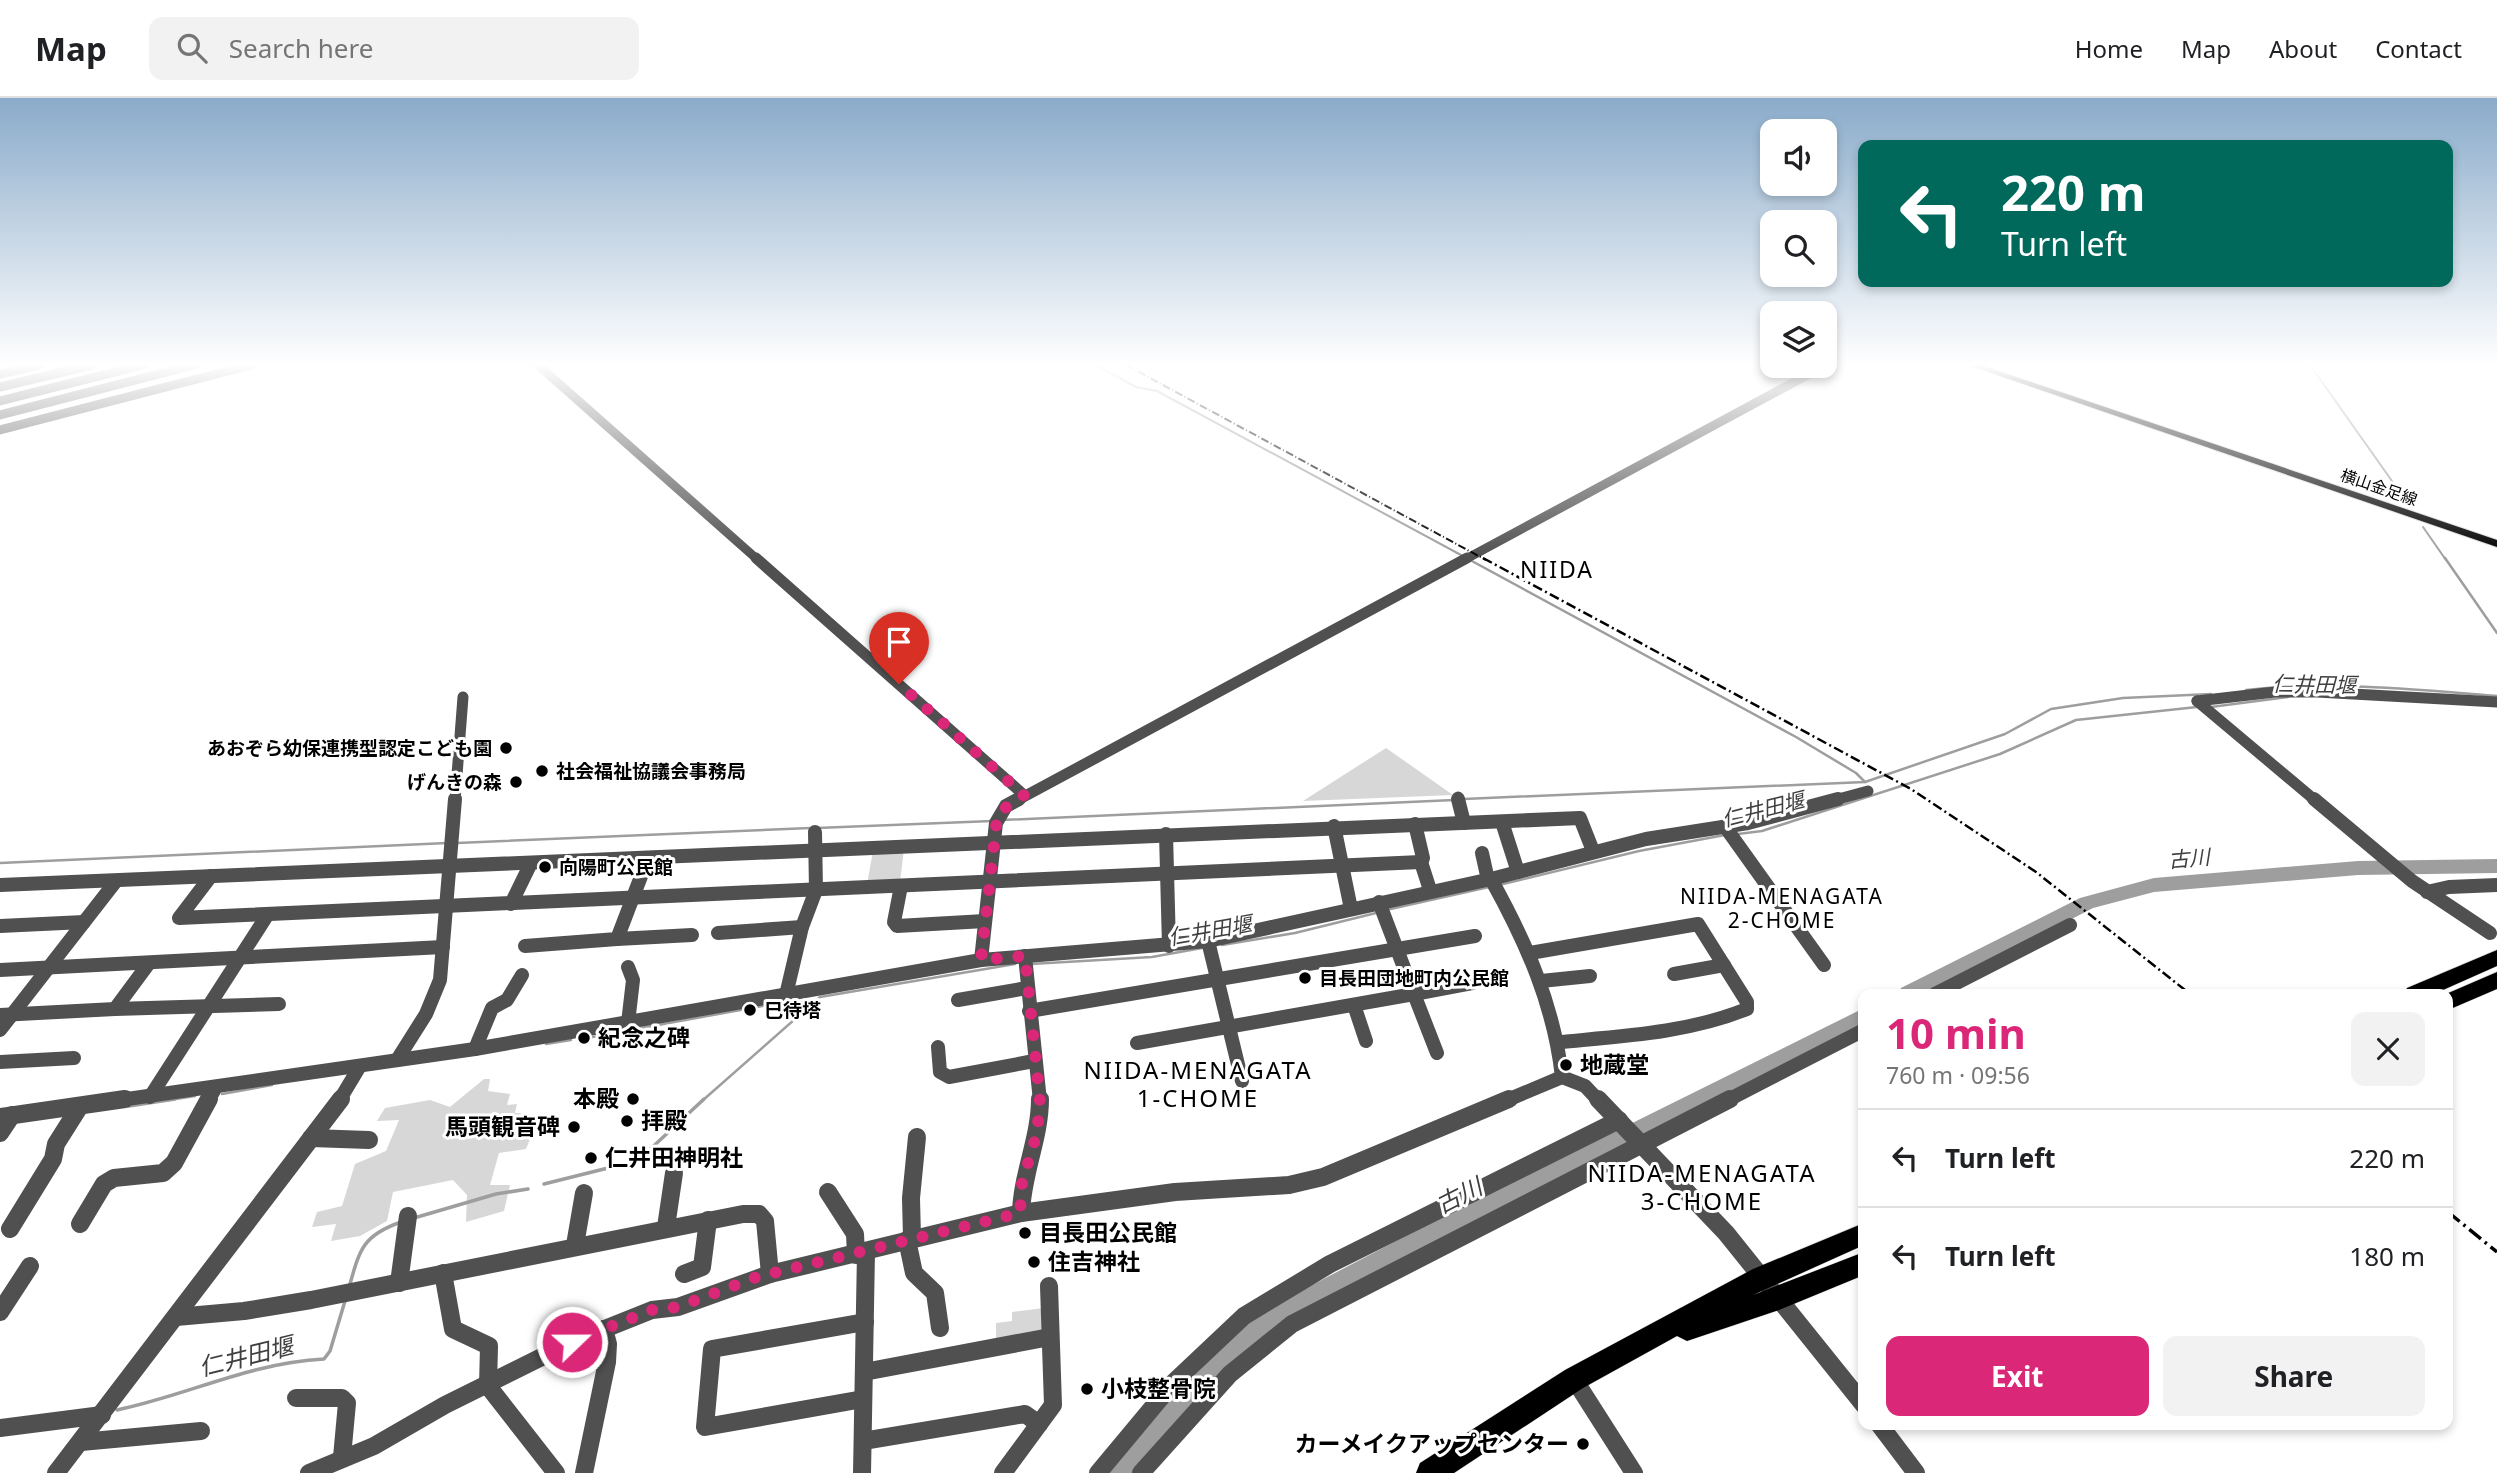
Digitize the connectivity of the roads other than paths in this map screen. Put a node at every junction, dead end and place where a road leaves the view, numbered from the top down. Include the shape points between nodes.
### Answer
1 (611, 429) edge
2 (1706, 429) edge
3 (2164, 429) edge
4 (2171, 429) edge
5 (2497, 541) edge
6 (463, 697) dead end
7 (2497, 702) edge
8 (1868, 791) dead end
9 (1024, 795) junction
10 (1459, 800) dead end
11 (1502, 822) junction
12 (1464, 823) junction
13 (1415, 824) junction
14 (1334, 827) junction
15 (1726, 828) junction
16 (815, 832) dead end
17 (1166, 834) junction
18 (994, 841) junction
19 (817, 849) junction
20 (1593, 851) junction
21 (1482, 853) dead end
22 (648, 858) junction
23 (1421, 862) junction
24 (531, 863) junction
25 (449, 866) junction
26 (1342, 866) junction
27 (1518, 872) junction
28 (1167, 874) junction
29 (211, 876) junction
30 (1490, 880) junction
31 (116, 881) junction
32 (989, 883) junction
33 (2497, 885) edge
34 (0, 886) edge
35 (901, 886) junction
36 (816, 890) junction
37 (1430, 890) junction
38 (2427, 892) junction
39 (632, 898) junction
40 (511, 904) junction
41 (447, 907) junction
42 (1350, 909) junction
43 (1381, 909) junction
44 (268, 914) junction
45 (985, 921) junction
46 (84, 922) junction
47 (2070, 925) dead end
48 (0, 926) edge
49 (802, 927) junction
50 (718, 933) dead end
51 (2490, 933) dead end
52 (692, 935) dead end
53 (1475, 936) dead end
54 (617, 939) junction
55 (1208, 941) junction
56 (525, 946) dead end
57 (1169, 946) junction
58 (443, 947) junction
59 (1396, 949) junction
60 (1530, 953) junction
61 (1025, 956) junction
62 (2497, 958) edge
63 (239, 959) junction
64 (981, 960) junction
65 (149, 963) junction
66 (1724, 965) junction
67 (1824, 965) dead end
68 (628, 967) dead end
69 (48, 968) junction
70 (0, 970) edge
71 (1674, 974) dead end
72 (522, 975) dead end
73 (1590, 976) dead end
74 (1217, 979) junction
75 (2497, 980) edge
76 (1541, 981) junction
77 (1472, 983) dead end
78 (1027, 988) junction
79 (1945, 989) edge
80 (2426, 989) edge
81 (1414, 994) junction
82 (786, 995) junction
83 (958, 1000) dead end
84 (2453, 1000) edge
85 (211, 1004) junction
86 (279, 1004) dead end
87 (1354, 1004) junction
88 (115, 1009) junction
89 (1029, 1011) junction
90 (6, 1015) edge
91 (628, 1023) junction
92 (1229, 1027) junction
93 (0, 1030) edge
94 (1858, 1033) edge
95 (1366, 1041) dead end
96 (1560, 1042) junction
97 (1137, 1043) dead end
98 (938, 1047) dead end
99 (475, 1049) junction
100 (1437, 1053) dead end
101 (74, 1058) dead end
102 (397, 1060) junction
103 (1034, 1061) junction
104 (0, 1062) edge
105 (360, 1066) junction
106 (1562, 1077) junction
107 (1241, 1081) dead end
108 (216, 1087) junction
109 (150, 1097) junction
110 (80, 1106) junction
111 (6, 1116) edge
112 (1621, 1123) junction
113 (0, 1133) edge
114 (917, 1137) dead end
115 (311, 1138) junction
116 (369, 1140) dead end
117 (1639, 1141) junction
118 (674, 1173) dead end
119 (584, 1192) dead end
120 (828, 1192) dead end
121 (1020, 1213) junction
122 (408, 1220) dead end
123 (708, 1220) junction
124 (80, 1224) dead end
125 (666, 1227) junction
126 (10, 1229) dead end
127 (1858, 1237) edge
128 (909, 1239) junction
129 (575, 1245) junction
130 (861, 1253) junction
131 (1858, 1265) edge
132 (30, 1266) dead end
133 (443, 1273) junction
134 (684, 1274) dead end
135 (770, 1274) junction
136 (1762, 1277) junction
137 (398, 1283) junction
138 (1049, 1286) dead end
139 (1779, 1298) junction
140 (0, 1312) edge
141 (176, 1317) junction
142 (865, 1322) junction
143 (940, 1328) dead end
144 (604, 1329) junction
145 (1050, 1336) junction
146 (1641, 1345) junction
147 (864, 1372) junction
148 (1574, 1379) junction
149 (488, 1386) junction
150 (1858, 1397) edge
151 (296, 1398) dead end
152 (863, 1399) junction
153 (102, 1415) junction
154 (1039, 1424) junction
155 (0, 1428) edge
156 (1884, 1430) edge
157 (201, 1432) dead end
158 (863, 1441) junction
159 (81, 1442) junction
160 (335, 1464) edge
161 (56, 1473) edge
162 (309, 1473) edge
163 (556, 1473) edge
164 (584, 1473) edge
165 (862, 1473) edge
166 (1003, 1473) edge
167 (1098, 1473) edge
168 (1141, 1473) edge
169 (1430, 1473) edge
170 (1634, 1473) edge
171 (1916, 1473) edge

1 - 9 street
2 - 9 street
3 - 5 main road, 横山金足線
4 - 5 main road, 横山金足線
6 - 25 street
7 - 38 street via 2317,692 2197,701
8 - 15 street
9 - 18 street via 1001,811
10 - 12 street
11 - 12 street
11 - 20 street via 1580,818
11 - 27 street
12 - 13 street
13 - 14 street
13 - 23 street
14 - 17 street
14 - 26 street
15 - 20 street
15 - 67 street
16 - 19 street
17 - 18 street
17 - 28 street
18 - 19 street
18 - 32 street
19 - 22 street
19 - 36 street
20 - 27 street
21 - 30 street
22 - 24 street
22 - 39 street
23 - 26 street
23 - 37 street
24 - 25 street
24 - 40 street
25 - 29 street
25 - 41 street
26 - 28 street
26 - 42 street
27 - 30 street
28 - 32 street
28 - 57 street
29 - 31 street
29 - 44 street via 178,918
30 - 37 street
30 - 60 street
31 - 34 street
31 - 46 street
32 - 35 street
32 - 45 street
33 - 38 street
35 - 36 street
35 - 45 street via 897,926
36 - 39 street
36 - 49 street
37 - 43 street
38 - 51 street
39 - 40 street
39 - 54 street
40 - 41 street
41 - 44 street
41 - 58 street
42 - 43 street
42 - 55 street
43 - 59 street
44 - 63 street
45 - 64 street
46 - 48 street
46 - 69 street
47 - 79 street
49 - 50 street
49 - 82 street
52 - 54 street
53 - 59 street
54 - 56 street
55 - 57 street
55 - 74 street
57 - 61 street
58 - 63 street
58 - 102 street via 434,998
59 - 74 street
59 - 81 street
60 - 66 street via 1698,924
60 - 76 street
61 - 64 street
61 - 78 street
62 - 80 highway
63 - 65 street
63 - 85 street
64 - 82 street
65 - 69 street
65 - 88 street
66 - 71 street
66 - 96 street via 1747,1002 1746,1009 1692,1028
68 - 91 street via 633,980
69 - 70 street
69 - 90 street
72 - 99 street via 507,1000 492,1008
73 - 76 street
74 - 89 street
74 - 92 street
75 - 84 highway
76 - 96 street
77 - 81 street
78 - 83 street
78 - 89 street
81 - 87 street
81 - 100 street
82 - 91 street
85 - 86 street
85 - 88 street
85 - 109 street
87 - 92 street
87 - 95 street
88 - 90 street
89 - 103 street
90 - 93 street
91 - 99 street
92 - 97 street
92 - 107 street
94 - 117 street
96 - 106 street
98 - 103 street via 940,1072 949,1077
99 - 102 street
101 - 104 street
102 - 105 street
103 - 121 street via 1040,1102
105 - 108 street
105 - 115 street via 344,1096
106 - 112 street via 1585,1086
106 - 121 street via 1323,1177 1289,1185 1175,1192
108 - 109 street
108 - 124 street via 174,1163 163,1174 114,1178 104,1184
109 - 110 street
110 - 111 street
110 - 126 street
111 - 113 street
112 - 117 street
112 - 167 street via 1330,1264 1244,1316 1173,1383
114 - 128 street
115 - 116 street
115 - 141 street
117 - 136 street
117 - 168 street via 1590,1174 1274,1336 1223,1378
118 - 125 street
119 - 129 street
120 - 130 street via 855,1234
121 - 128 street
122 - 137 street
123 - 125 street
123 - 134 street via 702,1267
123 - 135 street via 759,1214 765,1221
125 - 129 street
127 - 136 highway
128 - 130 street
128 - 143 street via 914,1273 934,1293
129 - 133 street
130 - 135 street
130 - 142 street
131 - 139 highway
132 - 140 street
133 - 137 street
133 - 149 street via 453,1329 478,1336 489,1346
135 - 144 street
136 - 139 street
136 - 146 highway
137 - 141 street via 217,1316
138 - 145 street
139 - 146 highway
139 - 150 street
141 - 153 street
142 - 147 street
142 - 152 street via 712,1349 705,1427
144 - 149 street
144 - 164 street via 607,1362
145 - 147 street
145 - 154 street via 1053,1405
146 - 148 highway
147 - 152 street
148 - 169 highway
148 - 170 street
149 - 160 street
149 - 163 street
151 - 160 street via 342,1398 347,1403
152 - 158 street
153 - 155 street
153 - 159 street
154 - 158 street via 1025,1414
154 - 166 street
156 - 171 street
157 - 159 street
158 - 165 street
159 - 161 street
160 - 162 street

